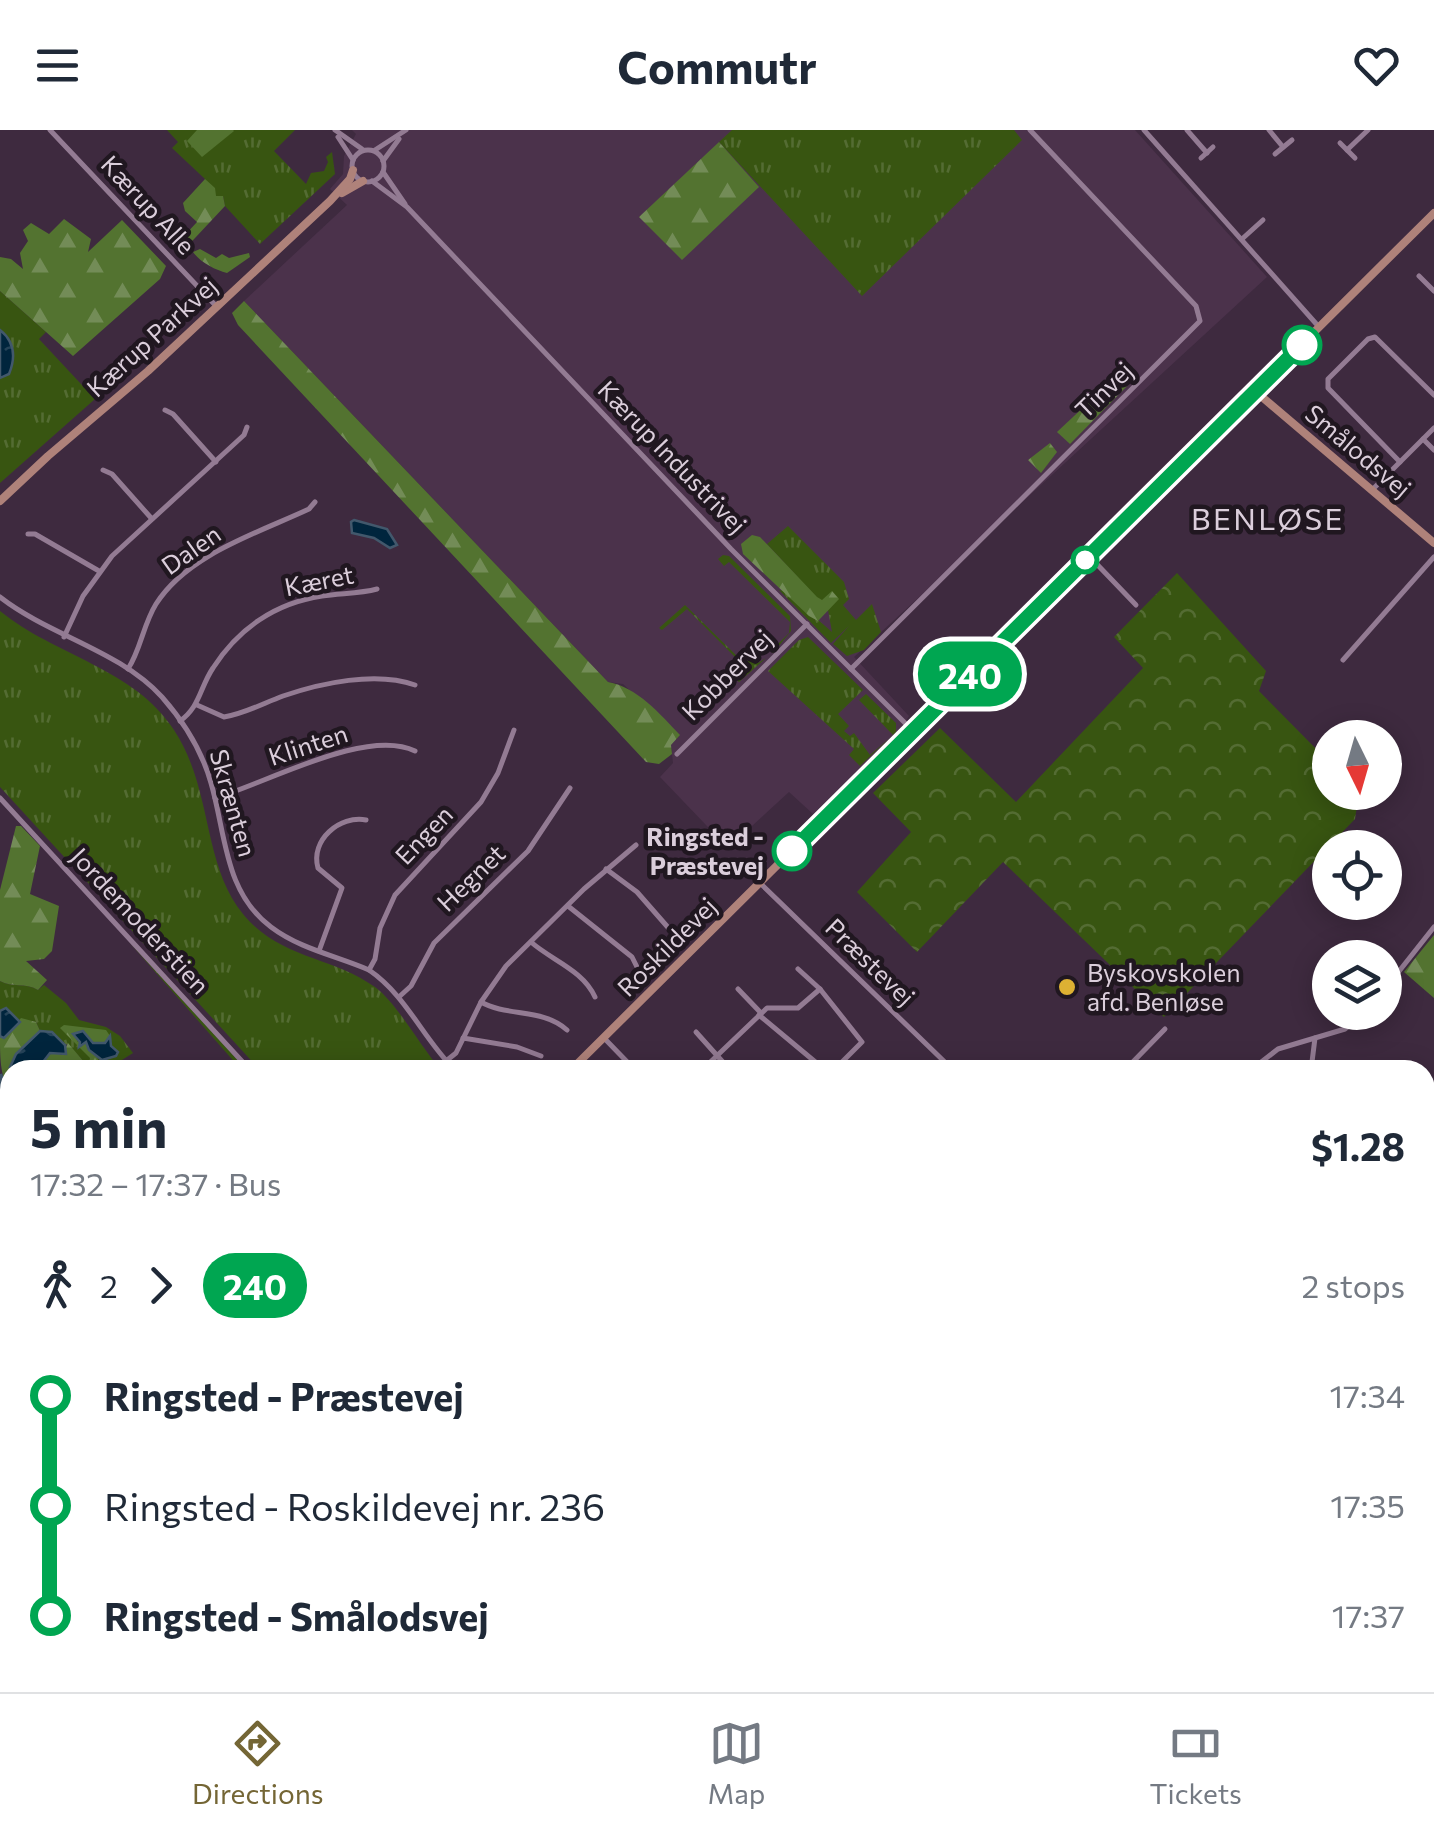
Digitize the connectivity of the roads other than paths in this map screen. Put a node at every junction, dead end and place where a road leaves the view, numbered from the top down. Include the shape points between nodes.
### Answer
1 (50, 130) edge
2 (334, 130) edge
3 (406, 130) edge
4 (1030, 130) edge
5 (1144, 130) edge
6 (1187, 130) edge
7 (1269, 130) edge
8 (1368, 130) edge
9 (1292, 140) dead end
10 (1340, 143) dead end
11 (1214, 147) dead end
12 (1283, 147) junction
13 (368, 150) junction
14 (1347, 150) junction
15 (1275, 154) dead end
16 (1355, 158) dead end
17 (383, 161) junction
18 (353, 165) junction
19 (383, 171) junction
20 (367, 181) junction
21 (330, 201) junction
22 (407, 207) junction
23 (1434, 213) edge
24 (1263, 220) dead end
25 (1242, 240) junction
26 (1418, 276) dead end
27 (1434, 291) edge
28 (217, 307) junction
29 (1319, 327) junction
30 (1255, 390) junction
31 (1434, 395) edge
32 (165, 410) dead end
33 (247, 428) dead end
34 (1434, 428) edge
35 (1423, 439) junction
36 (1434, 450) edge
37 (216, 462) junction
38 (1400, 462) junction
39 (104, 470) dead end
40 (1372, 490) junction
41 (0, 501) edge
42 (315, 502) dead end
43 (152, 518) junction
44 (28, 534) dead end
45 (1434, 543) edge
46 (1089, 556) junction
47 (1434, 556) edge
48 (99, 572) junction
49 (377, 589) dead end
50 (0, 597) edge
51 (1136, 605) dead end
52 (806, 624) junction
53 (64, 637) junction
54 (1343, 660) dead end
55 (128, 669) junction
56 (851, 669) junction
57 (415, 685) dead end
58 (197, 705) junction
59 (180, 721) junction
60 (514, 730) dead end
61 (913, 731) junction
62 (415, 751) dead end
63 (677, 754) dead end
64 (570, 788) dead end
65 (0, 798) edge
66 (215, 798) junction
67 (366, 820) dead end
68 (636, 846) dead end
69 (606, 869) junction
70 (760, 883) junction
71 (568, 906) junction
72 (1434, 927) edge
73 (672, 932) dead end
74 (531, 942) junction
75 (320, 952) junction
76 (637, 967) dead end
77 (1402, 967) edge
78 (798, 969) dead end
79 (369, 970) junction
80 (738, 989) dead end
81 (820, 989) junction
82 (400, 996) junction
83 (594, 997) dead end
84 (481, 1002) junction
85 (760, 1014) junction
86 (1166, 1029) dead end
87 (568, 1030) dead end
88 (1341, 1030) edge
89 (696, 1032) dead end
90 (1315, 1037) junction
91 (464, 1038) junction
92 (604, 1038) junction
93 (718, 1055) junction
94 (541, 1056) dead end
95 (241, 1060) edge
96 (445, 1060) edge
97 (447, 1060) edge
98 (581, 1060) edge
99 (625, 1060) edge
100 (713, 1060) edge
101 (722, 1060) edge
102 (813, 1060) edge
103 (844, 1060) edge
104 (943, 1060) edge
105 (1134, 1060) edge
106 (1264, 1060) edge
107 (1312, 1060) edge

1 - 28 street, Kærup Alle
2 - 13 street
2 - 18 street
3 - 13 street
3 - 17 street
4 - 56 street, Tinvej via 1196,306 1199,325
5 - 25 street
6 - 11 street via 1204,155
7 - 12 street
8 - 14 street
9 - 12 street
10 - 14 street
12 - 15 street
13 - 17 street
13 - 18 street
14 - 16 street
17 - 19 street
18 - 20 street, Kærup Industrivej
18 - 21 street, Kærup Parkvej via 350,179
19 - 20 street
19 - 22 street, Kærup Industrivej
20 - 21 street, Kærup Parkvej
20 - 22 street, Kærup Industrivej
21 - 28 street, Kærup Parkvej
22 - 52 street, Kærup Industrivej
23 - 29 street, Roskildevej
24 - 25 street
25 - 29 street
26 - 27 street
28 - 41 street, Kærup Parkvej
29 - 30 street, Roskildevej
30 - 40 street, Smålodsvej
30 - 46 street, Roskildevej
31 - 38 street via 1375,337 1328,379 1328,388
32 - 37 street
33 - 37 street
34 - 35 street
35 - 36 street
35 - 38 street
37 - 43 street
38 - 40 street
39 - 43 street
40 - 45 street, Smålodsvej
42 - 55 street, Dalen via 176,582 152,610
43 - 48 street
44 - 48 street
46 - 51 street
46 - 61 street, Roskildevej
47 - 54 street
48 - 53 street
49 - 58 street, Kæret via 322,595 268,614 224,652
50 - 53 street, Skrænten
52 - 56 street, Kærup Industrivej
52 - 63 street, Kobbervej
53 - 55 street, Skrænten
55 - 59 street, Skrænten
56 - 61 street, Kærup Industrivej
57 - 58 street via 332,684 224,717
58 - 59 street, Kæret
59 - 66 street, Skrænten
60 - 79 street, Engen via 482,802 395,895
61 - 70 street, Roskildevej
62 - 66 street, Klinten via 342,752
64 - 82 street, Hegnet via 528,851 434,943
65 - 95 street, Jordemoderstien
66 - 75 street, Skrænten via 232,873 249,904 274,930
67 - 75 street via 338,825 317,852 318,868 342,888
68 - 69 street
69 - 71 street
69 - 73 street
70 - 92 street, Roskildevej
70 - 104 street, Præstevej
71 - 74 street
71 - 76 street
72 - 77 street
74 - 83 street via 572,971
74 - 84 street
75 - 79 street, Skrænten
78 - 81 street
79 - 82 street, Skrænten
80 - 85 street
81 - 85 street via 805,1006
81 - 103 street via 862,1042
82 - 96 street, Skrænten
84 - 87 street
84 - 91 street
85 - 93 street
85 - 102 street
86 - 105 street
88 - 90 street
89 - 93 street
90 - 106 street
90 - 107 street
91 - 94 street
91 - 97 street
92 - 98 street, Roskildevej
92 - 99 street
93 - 100 street
93 - 101 street

